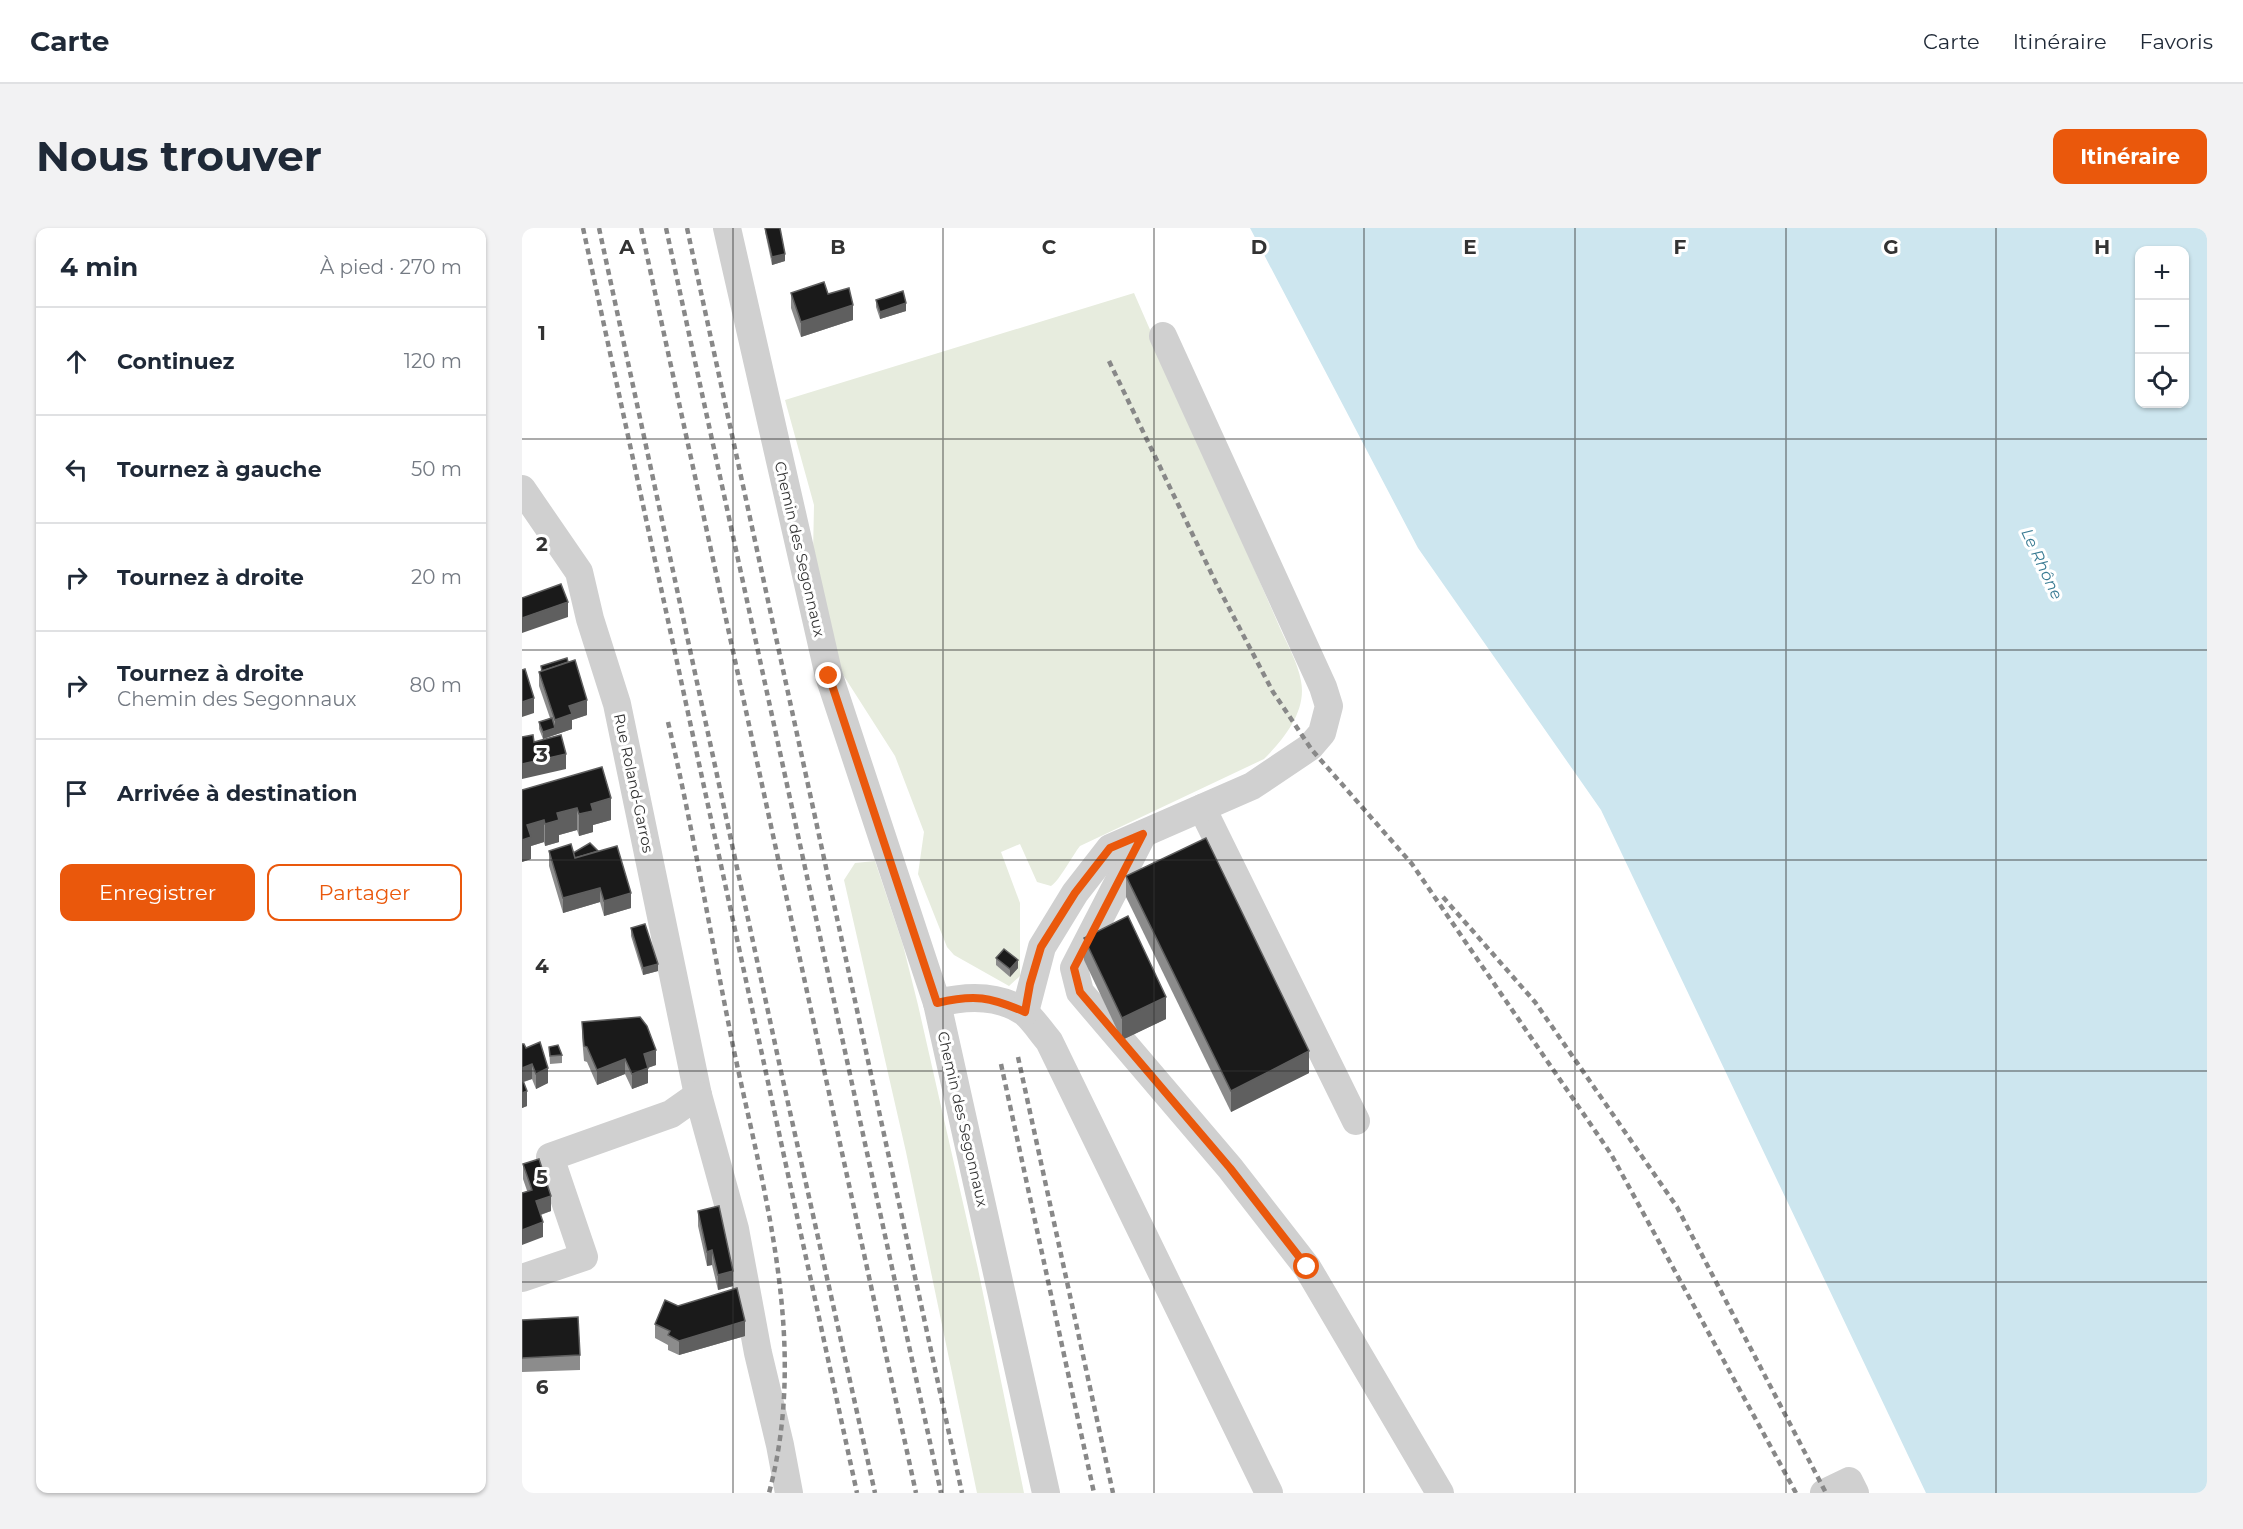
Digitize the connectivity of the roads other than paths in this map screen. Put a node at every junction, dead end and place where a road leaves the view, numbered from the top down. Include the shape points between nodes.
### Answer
1 (727, 228) edge
2 (1163, 336) dead end
3 (523, 495) edge
4 (1202, 808) junction
5 (1143, 834) junction
6 (937, 1003) junction
7 (1025, 1012) junction
8 (698, 1095) junction
9 (1356, 1121) dead end
10 (522, 1278) edge
11 (789, 1493) edge
12 (1046, 1493) edge
13 (1269, 1493) edge
14 (1440, 1493) edge
15 (1824, 1493) edge
16 (1855, 1493) edge

1 - 6 street, Chemin des Segonnaux via 829,676
2 - 4 street via 1329,706 1322,733 1310,747 1252,786
3 - 8 street, Rue Roland-Garros via 579,572 617,704
4 - 5 street
4 - 9 street
5 - 7 street via 1110,848 1075,893 1041,947
5 - 14 street via 1074,968 1080,992 1230,1168 1307,1267
6 - 7 street via 986,997
6 - 12 street, Chemin des Segonnaux
7 - 13 street via 1049,1041
8 - 10 street via 670,1114 550,1157 584,1257
8 - 11 street, Rue Roland-Garros via 735,1229
15 - 16 street via 1849,1481

